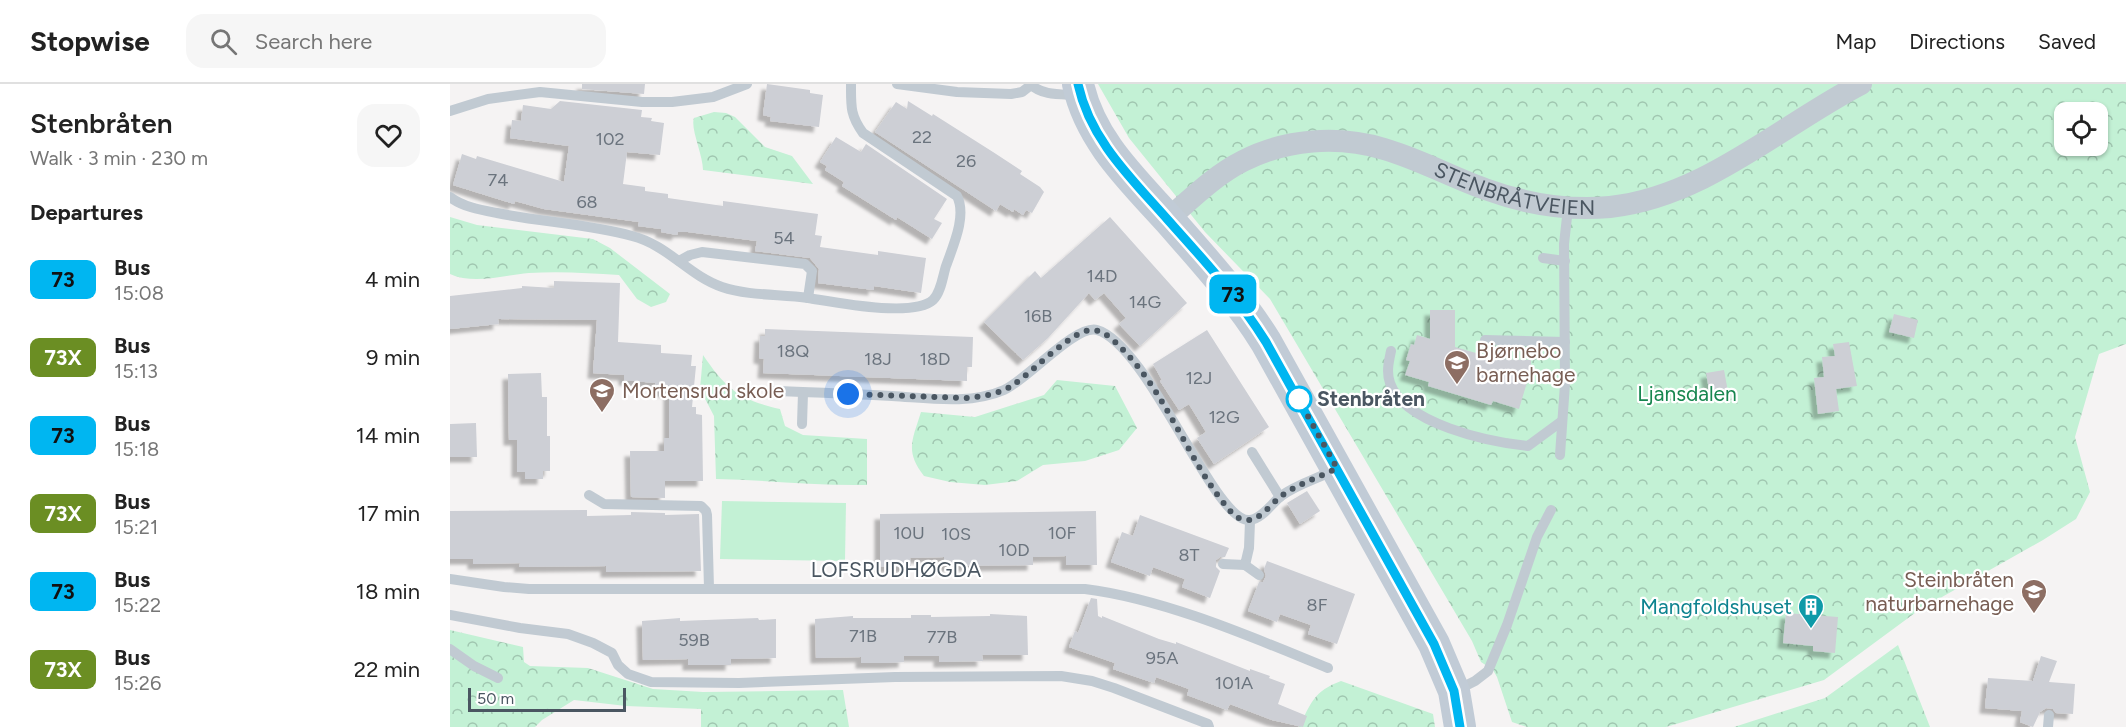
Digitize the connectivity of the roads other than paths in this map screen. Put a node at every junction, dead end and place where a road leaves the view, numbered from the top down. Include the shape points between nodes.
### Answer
1 (747, 84) edge
2 (851, 84) edge
3 (897, 84) edge
4 (1861, 84) edge
5 (1030, 85) edge
6 (1079, 89) edge
7 (450, 111) edge
8 (450, 197) edge
9 (1568, 208) junction
10 (1168, 219) junction
11 (1543, 258) dead end
12 (680, 261) junction
13 (1565, 261) junction
14 (808, 298) junction
15 (1485, 340) dead end
16 (1565, 342) junction
17 (1391, 351) dead end
18 (774, 391) dead end
19 (804, 393) junction
20 (1562, 422) junction
21 (802, 424) dead end
22 (1252, 452) dead end
23 (1560, 455) dead end
24 (1337, 468) junction
25 (589, 495) dead end
26 (1280, 497) junction
27 (1551, 510) dead end
28 (1251, 520) junction
29 (1223, 564) dead end
30 (1245, 565) junction
31 (1259, 575) dead end
32 (450, 579) edge
33 (709, 588) junction
34 (450, 615) edge
35 (450, 649) edge
36 (1329, 668) dead end
37 (498, 678) dead end
38 (1454, 691) junction
39 (1212, 726) edge
40 (1460, 727) edge

1 - 7 lane via 714,97 672,102 540,92 488,99
2 - 14 lane via 851,110 863,133 957,196 961,208 959,221 934,300 907,308 887,308
3 - 5 lane via 1011,94
4 - 9 street, STENBRÅTVEIEN via 1743,155 1668,193 1611,207
5 - 6 lane via 1051,94
6 - 10 street via 1099,137
8 - 12 lane via 463,205 499,213 631,235 650,241
9 - 10 street, STENBRÅTVEIEN via 1486,189 1384,148 1315,141 1278,148 1242,161
9 - 13 lane
10 - 24 street via 1223,281 1257,327
11 - 13 lane
12 - 14 lane via 721,287
12 - 14 lane via 702,252 805,264 812,271
13 - 16 lane
15 - 16 lane
16 - 20 lane
17 - 20 lane via 1388,372 1396,396 1436,424 1528,446
18 - 19 lane
19 - 21 lane
19 - 28 lane via 984,396 1014,385 1078,333 1096,330 1119,346 1157,394 1233,514
20 - 23 lane
22 - 26 lane
24 - 26 lane
24 - 38 street via 1434,644
25 - 33 lane via 604,504 701,507 707,515
26 - 28 lane
27 - 38 lane via 1537,537 1488,671
28 - 30 lane
29 - 30 lane
30 - 31 lane
32 - 33 lane, LOFSRUDHØGDA via 517,588
33 - 36 lane, LOFSRUDHØGDA via 1095,590 1165,608
34 - 39 lane via 568,634 612,654 628,674 651,682 1061,676 1114,688
35 - 37 lane
38 - 40 street

